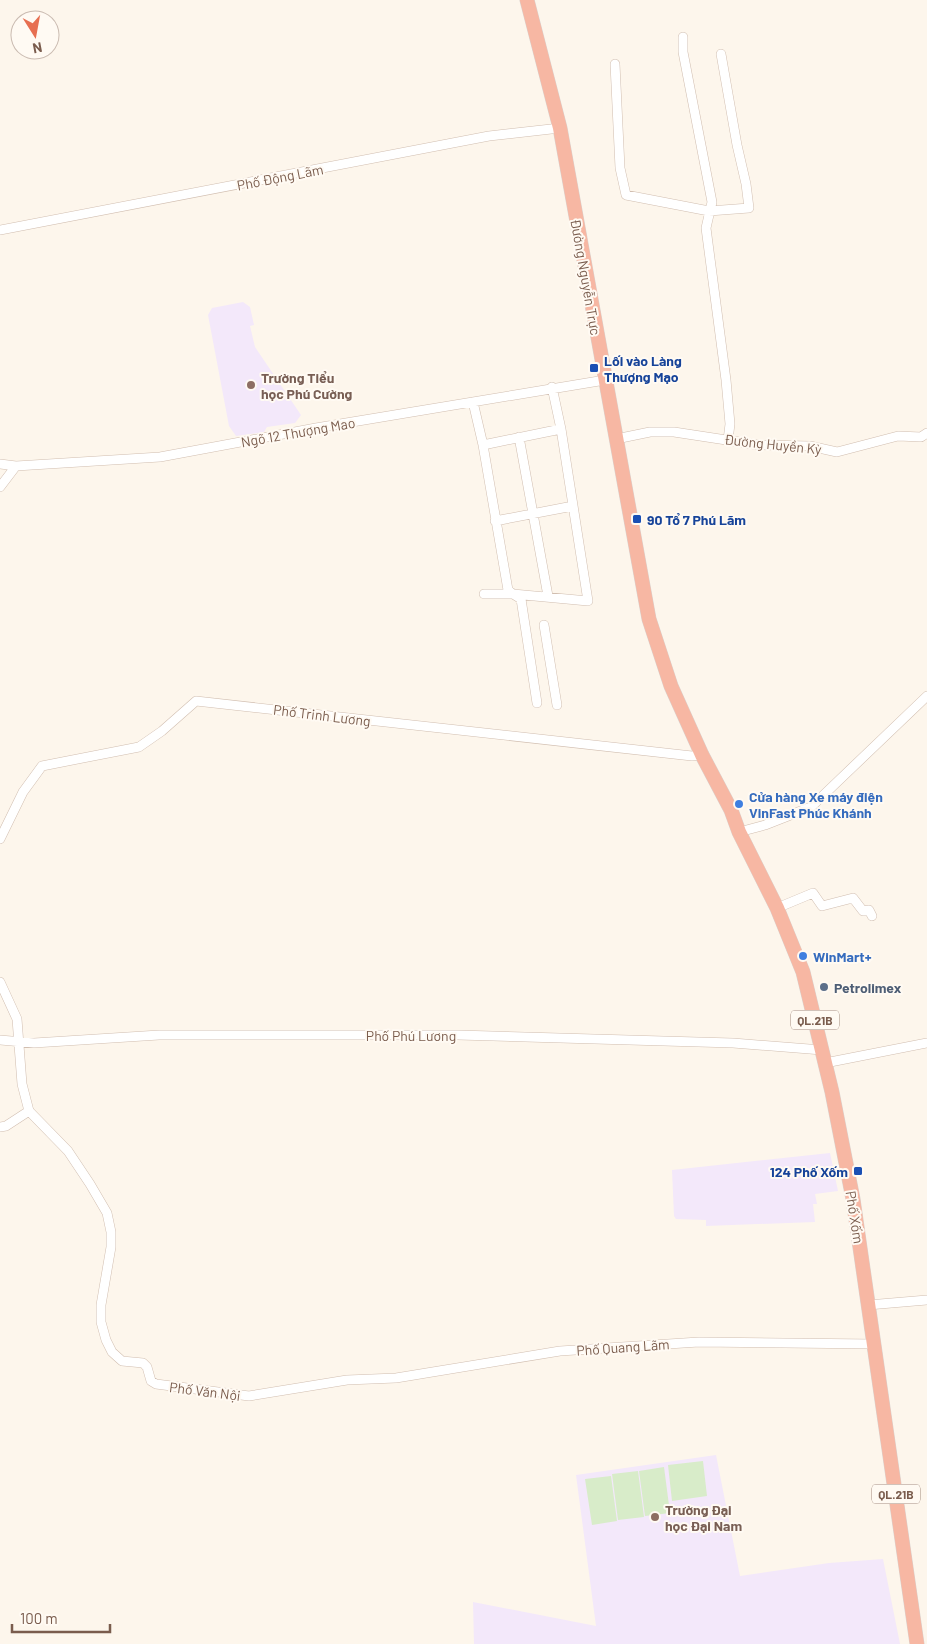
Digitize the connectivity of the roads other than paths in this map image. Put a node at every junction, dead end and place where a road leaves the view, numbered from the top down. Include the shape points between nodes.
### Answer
1 (527, 0) edge
2 (683, 37) dead end
3 (721, 54) dead end
4 (614, 64) dead end
5 (560, 128) junction
6 (709, 211) junction
7 (0, 230) edge
8 (605, 380) junction
9 (552, 388) junction
10 (473, 402) junction
11 (561, 429) junction
12 (927, 433) edge
13 (519, 437) junction
14 (616, 439) junction
15 (728, 440) junction
16 (483, 445) junction
17 (0, 464) edge
18 (16, 466) junction
19 (0, 487) edge
20 (573, 506) junction
21 (533, 514) junction
22 (495, 521) junction
23 (484, 594) dead end
24 (513, 594) junction
25 (548, 596) junction
26 (544, 626) dead end
27 (927, 696) edge
28 (537, 703) dead end
29 (557, 705) dead end
30 (702, 755) junction
31 (739, 832) junction
32 (0, 838) edge
33 (777, 908) junction
34 (872, 916) dead end
35 (0, 982) edge
36 (0, 1040) edge
37 (20, 1042) junction
38 (927, 1043) edge
39 (824, 1057) junction
40 (29, 1111) junction
41 (0, 1127) edge
42 (927, 1300) edge
43 (868, 1305) junction
44 (874, 1344) junction
45 (373, 1378) joint
46 (916, 1644) edge

1 - 5 highway, Đường Nguyễn Trực / QL.21B
2 - 6 street via 683,52 712,202
3 - 6 street via 748,208
4 - 6 street via 620,168 626,195
5 - 7 street, Phố Động Lãm via 489,136
5 - 8 highway, Đường Nguyễn Trực / QL.21B
6 - 15 street via 706,228 726,380 730,424
8 - 9 street, Ngõ 12 Thượng Mao
8 - 14 highway, Đường Nguyễn Trực / QL.21B
9 - 10 street, Ngõ 12 Thượng Mao
9 - 11 street
10 - 16 street
10 - 18 street, Ngõ 12 Thượng Mao via 160,457
11 - 13 street
11 - 20 street
12 - 15 street, Đường Huyền Kỳ via 921,437 898,436 837,452 810,446 759,445
13 - 16 street
13 - 21 street
14 - 15 street, Đường Huyền Kỳ via 650,432 674,432
14 - 30 highway, Đường Nguyễn Trực / QL.21B via 649,619 671,686
16 - 22 street
17 - 18 street, Ngõ 12 Thượng Mao
18 - 19 street
20 - 21 street
20 - 25 street via 588,601
21 - 22 street
21 - 25 street
22 - 24 street via 508,590
23 - 24 street
24 - 25 street
24 - 28 street via 521,599
26 - 29 street
27 - 31 street via 811,807
30 - 31 highway, Phố Xốm / QL.21B
30 - 32 street, Phố Trinh Lương via 196,701 139,748 42,766 23,792
31 - 33 highway, Phố Xốm / QL.21B
33 - 34 street via 813,893 822,906 853,898 863,911 869,910
33 - 39 highway, Phố Xốm / QL.21B via 803,972
35 - 37 street via 18,1019
36 - 37 street, Phố Phú Lương
37 - 39 street, Phố Phú Lương via 159,1035 458,1035 734,1043
37 - 40 street via 22,1084
38 - 39 street, Phố Phú Lương
39 - 43 highway, Phố Xốm / QL.21B via 853,1199
40 - 41 street
40 - 45 street, Phố Văn Nội via 68,1151 106,1213 111,1247 101,1322 112,1352 122,1361 143,1363 156,1384 241,1396
42 - 43 street
43 - 44 highway, Phố Xốm / QL.21B
44 - 45 street, Phố Quang Lãm via 699,1342 560,1351 396,1378
44 - 46 highway, Phố Xốm / QL.21B

